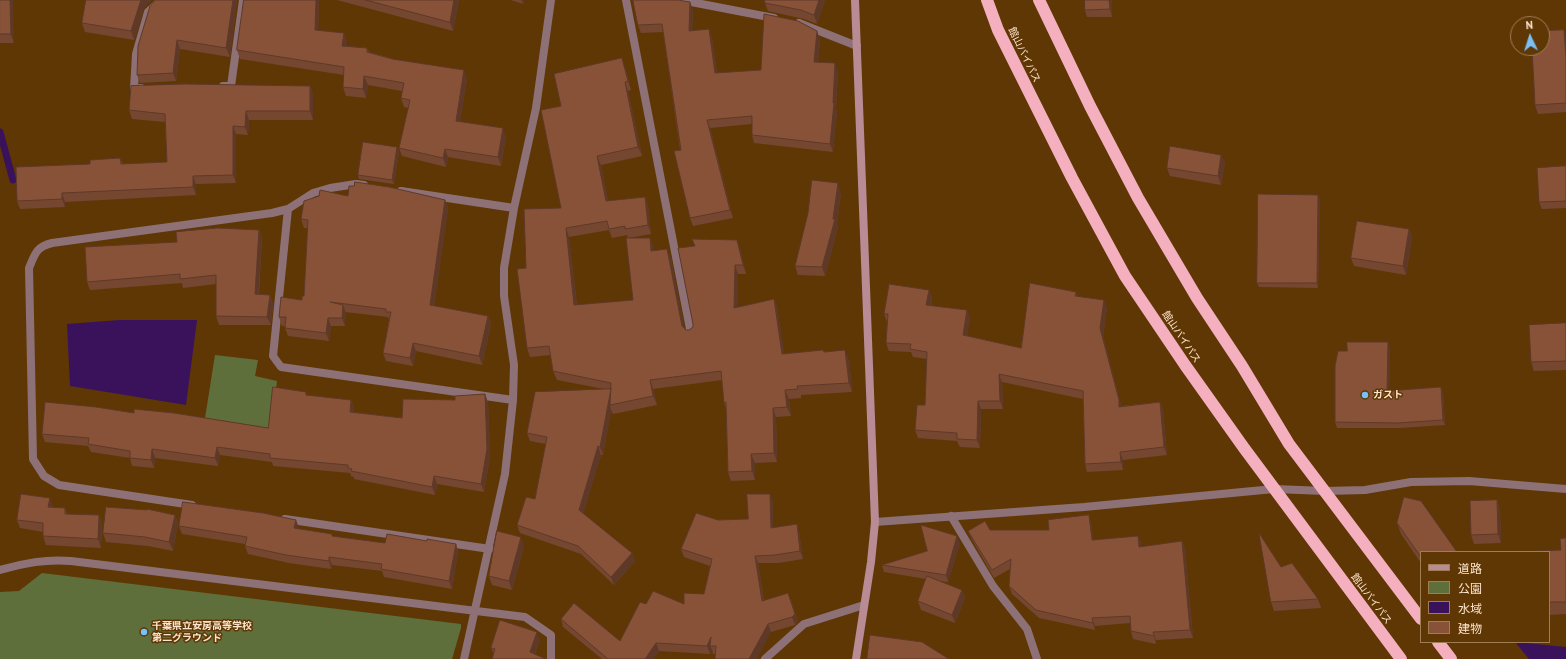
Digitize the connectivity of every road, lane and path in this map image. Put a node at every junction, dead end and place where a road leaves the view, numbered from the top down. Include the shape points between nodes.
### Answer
1 (159, 0) edge
2 (243, 0) edge
3 (551, 0) edge
4 (626, 0) edge
5 (681, 0) edge
6 (855, 0) edge
7 (987, 0) edge
8 (1039, 0) edge
9 (857, 46) junction
10 (213, 85) edge
11 (150, 88) edge
12 (372, 186) edge
13 (395, 190) edge
14 (514, 208) junction
15 (288, 209) junction
16 (691, 334) edge
17 (513, 400) junction
18 (1274, 489) junction
19 (1566, 489) edge
20 (1325, 491) junction
21 (200, 506) edge
22 (951, 516) junction
23 (278, 518) edge
24 (875, 522) junction
25 (490, 550) junction
26 (0, 570) edge
27 (864, 605) junction
28 (475, 610) junction
29 (1420, 618) edge
30 (1439, 643) edge
31 (464, 659) edge
32 (551, 659) edge
33 (765, 659) edge
34 (856, 659) edge
35 (1037, 659) edge
36 (1401, 659) edge
37 (1451, 659) edge

1 - 11 street via 148,12 136,54 134,89
2 - 10 street via 231,86
3 - 14 street via 536,108
4 - 16 street
5 - 9 street via 803,24
6 - 9 street
7 - 18 highway, 館山バイパス via 998,30 1072,178 1126,276 1185,365
8 - 20 highway via 1090,106 1142,205 1289,444
9 - 24 street
12 - 15 street via 356,184 330,188 313,193
13 - 14 street
14 - 17 street via 504,268 504,296 514,365
15 - 17 street via 273,356 281,367
15 - 21 street via 42,246 29,268 33,459 44,476 59,485
17 - 25 street via 505,474
18 - 20 street
18 - 22 street via 1084,507
18 - 36 highway, 館山バイパス
19 - 20 street via 1469,481 1411,482 1365,490
20 - 29 highway
22 - 24 street
22 - 35 street via 992,586 1026,629
23 - 25 street
24 - 27 street
25 - 28 street
26 - 28 street via 29,562 71,561
27 - 33 street via 804,624
27 - 34 street
28 - 31 street
28 - 32 street via 525,617 551,635
30 - 37 highway

